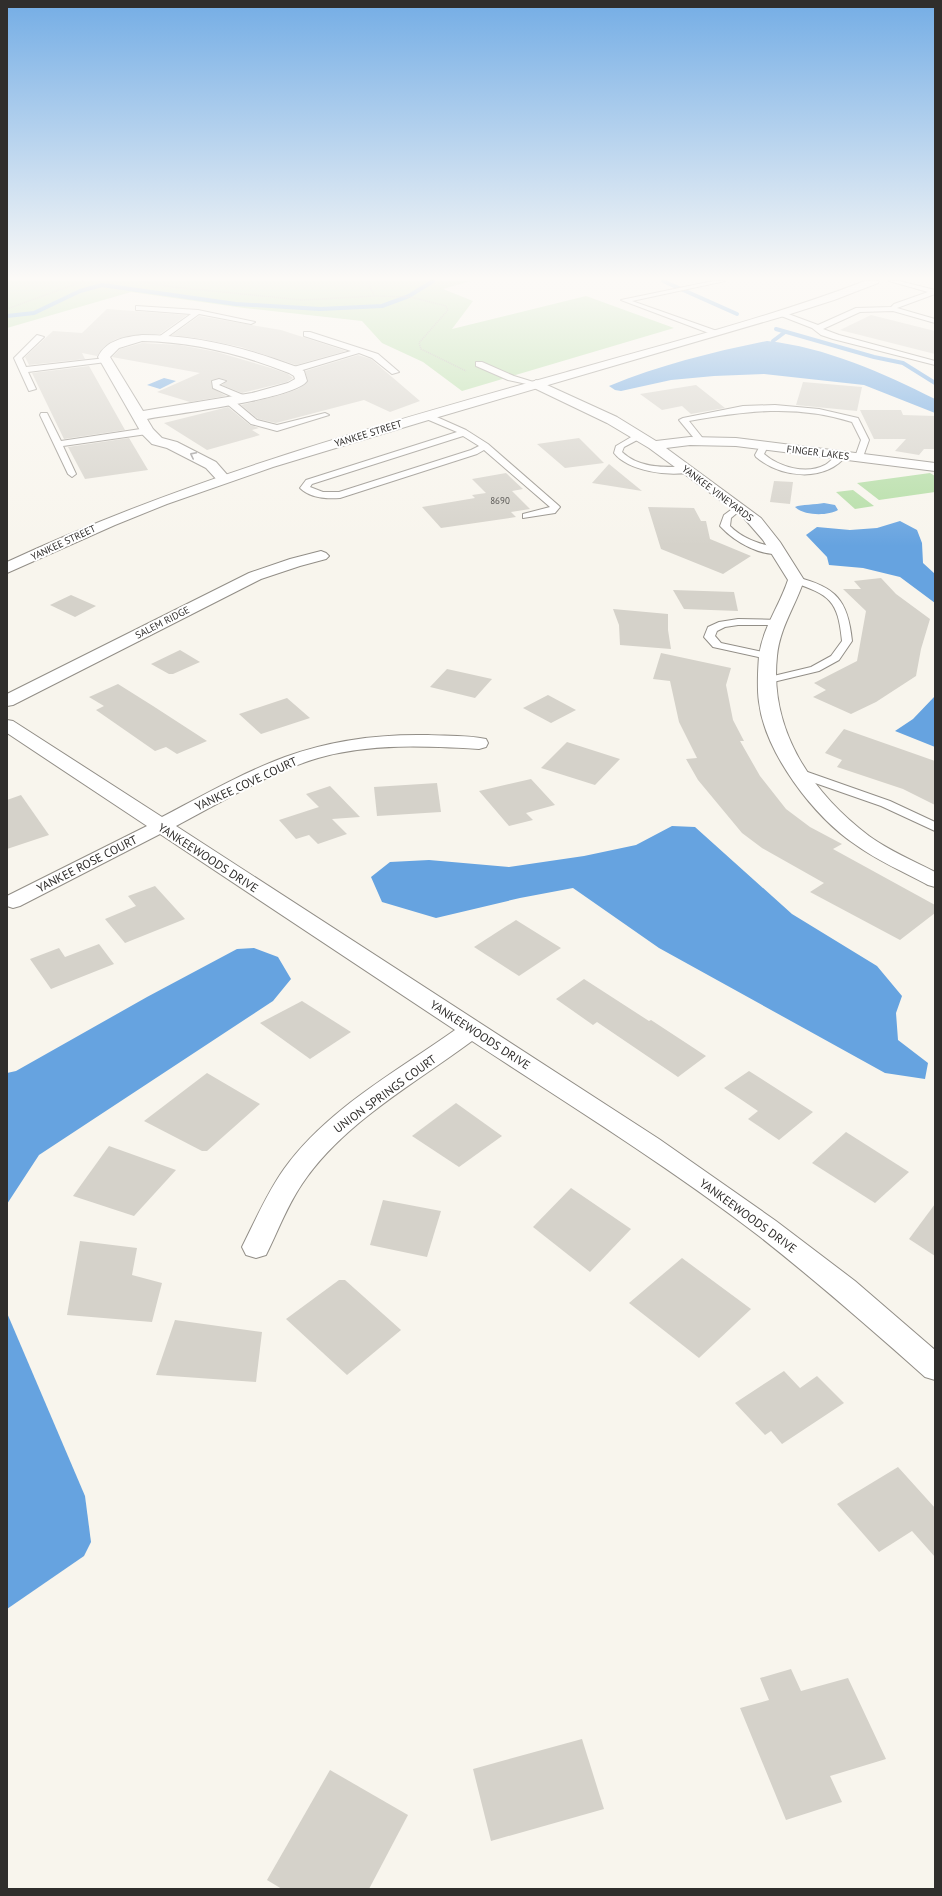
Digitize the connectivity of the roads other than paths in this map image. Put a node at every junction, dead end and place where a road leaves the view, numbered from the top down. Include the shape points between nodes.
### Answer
1 (26, 369) edge
2 (112, 369) edge
3 (392, 369) edge
4 (492, 369) edge
5 (587, 369) edge
6 (22, 370) joint
7 (293, 370) edge
8 (395, 372) dead end
9 (222, 380) dead end
10 (536, 384) junction
11 (32, 389) dead end
12 (245, 399) junction
13 (230, 402) junction
14 (44, 415) dead end
15 (139, 416) junction
16 (325, 416) dead end
17 (427, 416) junction
18 (147, 431) junction
19 (463, 432) junction
20 (638, 436) junction
21 (700, 441) junction
22 (58, 444) junction
23 (485, 446) junction
24 (764, 446) junction
25 (658, 448) junction
26 (843, 455) junction
27 (859, 457) junction
28 (935, 467) edge
29 (688, 470) junction
30 (72, 474) dead end
31 (224, 478) junction
32 (739, 507) junction
33 (526, 516) dead end
34 (778, 551) junction
35 (321, 556) dead end
36 (7, 568) edge
37 (796, 580) junction
38 (776, 622) junction
39 (768, 656) junction
40 (769, 680) junction
41 (7, 700) edge
42 (7, 725) edge
43 (478, 743) dead end
44 (799, 773) junction
45 (160, 826) junction
46 (935, 827) edge
47 (935, 881) edge
48 (13, 901) dead end
49 (472, 1029) junction
50 (256, 1247) dead end
51 (935, 1368) edge

1 - 6 lane
2 - 15 street
3 - 8 lane
4 - 10 lane via 511,378
5 - 10 street, YANKEE STREET
6 - 11 lane
7 - 12 street via 302,377 300,382
9 - 12 lane via 215,383 216,386
10 - 17 street, YANKEE STREET
10 - 20 street, YANKEE VINEYARDS via 612,420
12 - 13 street
13 - 15 street
13 - 16 lane via 254,422 277,428
14 - 22 lane
15 - 18 street
17 - 19 lane
17 - 31 street, YANKEE STREET
18 - 22 lane
18 - 31 street via 157,441 158,451 196,471
19 - 23 lane
19 - 23 lane via 308,482 305,488 316,494 340,495 474,452
20 - 25 street, YANKEE VINEYARDS
20 - 29 lane via 620,446 618,453 623,459 656,470
21 - 24 street, FINGER LAKES
21 - 25 street, FINGER LAKES via 692,445
21 - 27 lane via 682,420 752,408 840,414 855,420 865,440
22 - 30 lane
23 - 33 lane via 555,507 552,511
24 - 26 street, FINGER LAKES
24 - 26 lane via 759,455 765,461 781,468 803,472 823,469
25 - 29 street, YANKEE VINEYARDS
26 - 27 street, FINGER LAKES
27 - 28 street, FINGER LAKES
29 - 32 street, YANKEE VINEYARDS
31 - 36 street, YANKEE STREET via 113,519
32 - 34 street, YANKEE VINEYARDS via 761,526
32 - 34 lane via 727,517 725,526 732,535 759,548
34 - 37 street, YANKEE VINEYARDS
35 - 41 street, SALEM RIDGE via 255,576
37 - 38 street
37 - 40 lane via 817,587 839,602 846,621 848,641 835,658 815,669
38 - 39 street
38 - 39 lane via 723,624 712,629 709,637 717,645
39 - 40 street
40 - 44 street via 768,702 775,728 788,757
42 - 45 street, YANKEEWOODS DRIVE
43 - 45 street, YANKEE COVE COURT via 396,740 332,749 280,765
44 - 46 lane via 876,799
44 - 47 street via 834,818 863,841
45 - 48 street, YANKEE ROSE COURT
45 - 49 street, YANKEEWOODS DRIVE
49 - 50 street, UNION SPRINGS COURT via 346,1120 321,1143 288,1185
49 - 51 street, YANKEEWOODS DRIVE via 650,1146 767,1228 845,1290

